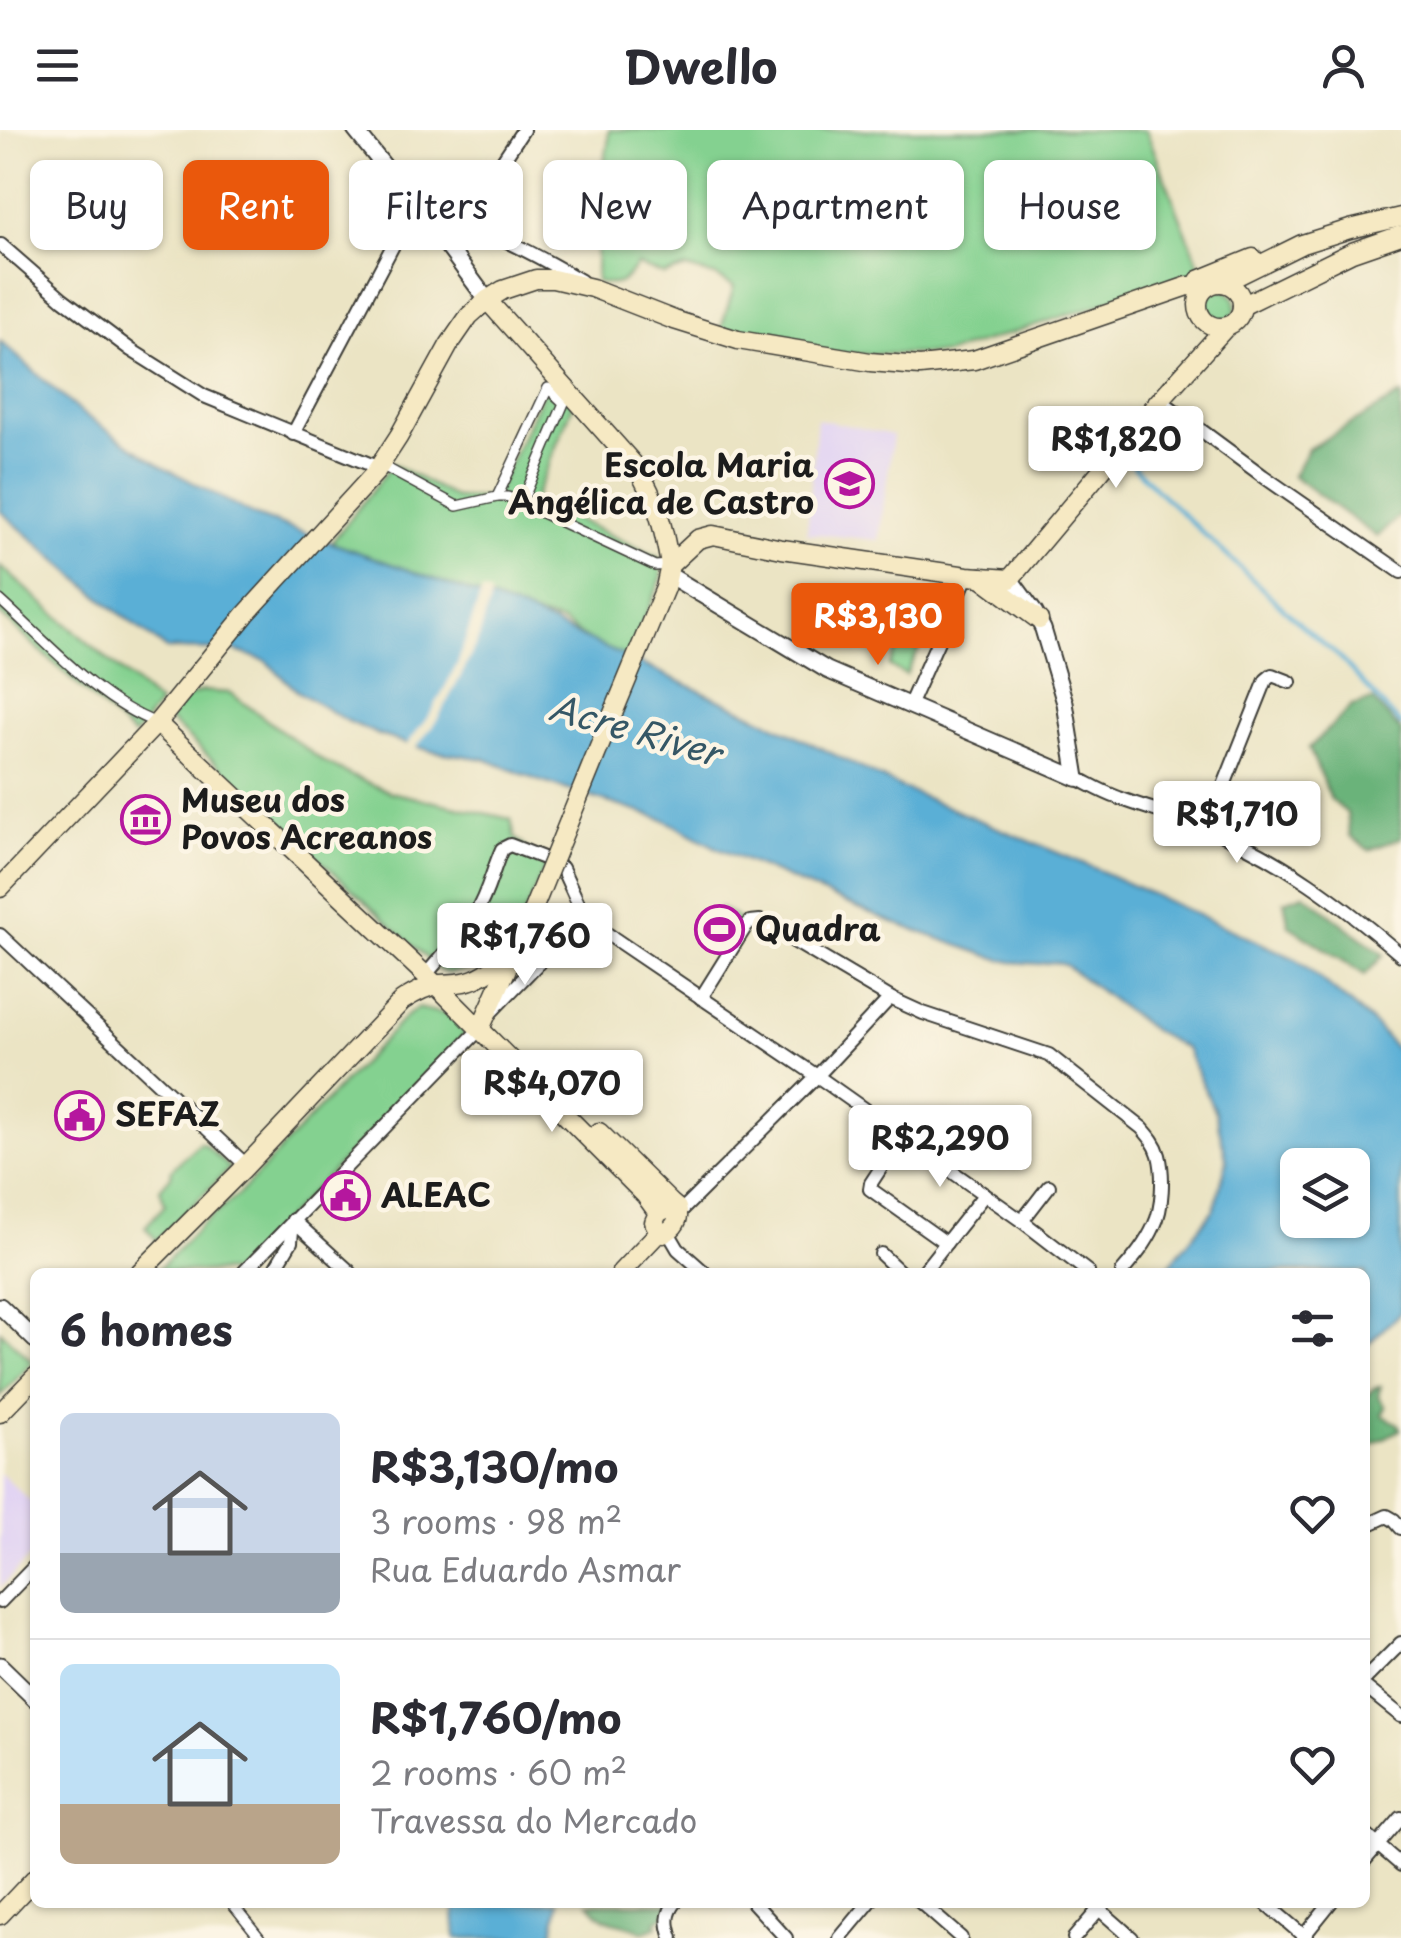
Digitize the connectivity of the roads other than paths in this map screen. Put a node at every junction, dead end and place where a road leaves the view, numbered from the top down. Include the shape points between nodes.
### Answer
1 (523, 130) edge
2 (362, 133) edge
3 (382, 160) edge
4 (503, 160) edge
5 (1401, 218) edge
6 (1401, 235) edge
7 (1, 244) edge
8 (1302, 244) junction
9 (523, 248) edge
10 (391, 250) edge
11 (451, 250) edge
12 (1206, 285) junction
13 (592, 288) junction
14 (1169, 293) junction
15 (487, 300) junction
16 (1242, 306) junction
17 (1199, 312) junction
18 (1226, 327) junction
19 (1184, 371) junction
20 (1160, 400) junction
21 (294, 434) junction
22 (378, 469) junction
23 (497, 498) junction
24 (522, 502) junction
25 (1401, 572) edge
26 (668, 576) junction
27 (974, 576) junction
28 (1010, 579) junction
29 (0, 600) edge
30 (1040, 620) junction
31 (1290, 682) dead end
32 (909, 706) junction
33 (161, 717) junction
34 (1077, 778) junction
35 (1207, 828) junction
36 (0, 888) edge
37 (584, 916) junction
38 (0, 935) edge
39 (514, 949) junction
40 (1401, 955) edge
41 (430, 980) junction
42 (701, 998) junction
43 (890, 998) junction
44 (485, 1021) junction
45 (816, 1076) junction
46 (901, 1137) junction
47 (247, 1166) junction
48 (1050, 1186) dead end
49 (984, 1194) junction
50 (667, 1219) junction
51 (293, 1220) junction
52 (1022, 1221) junction
53 (946, 1243) junction
54 (881, 1254) dead end
55 (144, 1268) edge
56 (248, 1268) edge
57 (276, 1268) edge
58 (346, 1268) edge
59 (624, 1268) edge
60 (699, 1268) edge
61 (896, 1268) edge
62 (926, 1268) edge
63 (1083, 1268) edge
64 (1125, 1268) edge
65 (0, 1306) edge
66 (30, 1335) edge
67 (30, 1382) edge
68 (0, 1413) edge
69 (1370, 1523) edge
70 (1401, 1528) edge
71 (30, 1571) edge
72 (0, 1602) edge
73 (1401, 1644) edge
74 (0, 1665) edge
75 (1370, 1674) edge
76 (1370, 1691) edge
77 (30, 1693) edge
78 (1401, 1716) edge
79 (1401, 1818) edge
80 (1370, 1838) edge
81 (1378, 1845) junction
82 (1370, 1854) edge
83 (1401, 1865) edge
84 (30, 1883) edge
85 (236, 1908) edge
86 (758, 1908) edge
87 (865, 1908) edge
88 (927, 1908) edge
89 (1097, 1908) edge
90 (1102, 1908) edge
91 (1271, 1908) edge
92 (1326, 1908) edge
93 (0, 1915) edge
94 (1304, 1937) edge
95 (260, 1938) edge
96 (786, 1938) edge
97 (840, 1938) edge
98 (961, 1938) edge
99 (1074, 1938) edge
100 (1132, 1938) edge

1 - 4 street
2 - 3 street
5 - 8 main road
6 - 16 main road
7 - 21 street via 131,350 204,396
8 - 12 main road
8 - 12 main road via 1228,266
9 - 13 street
10 - 21 street
11 - 15 street
12 - 14 main road
12 - 16 main road via 1236,290
12 - 17 main road
13 - 14 main road via 738,340 920,366 974,360
13 - 15 main road via 536,279
14 - 17 main road via 1190,298
15 - 22 main road via 449,345
15 - 26 main road via 637,468 662,519
16 - 18 main road
17 - 18 main road via 1212,326
17 - 19 main road
18 - 19 main road
19 - 20 main road
20 - 25 street
20 - 28 main road
21 - 22 street
22 - 23 street via 457,506
22 - 33 main road
23 - 24 street
23 - 24 street via 548,388 564,404
24 - 26 street
26 - 27 main road via 698,539 713,534
26 - 32 street via 827,670
26 - 39 main road, bridge
27 - 28 main road
27 - 30 main road
27 - 32 street
28 - 30 street
29 - 33 street via 106,696 132,714
30 - 34 street
31 - 35 street via 1272,675 1266,680
32 - 34 street
33 - 36 main road
33 - 41 main road
34 - 35 street
35 - 40 street via 1306,880
37 - 41 street via 562,868 507,846 475,914
37 - 42 street
37 - 44 street
38 - 47 street
39 - 41 main road via 474,979
39 - 44 main road
41 - 44 main road
41 - 47 main road via 402,1001
42 - 43 street via 750,922 764,923
42 - 45 street
43 - 45 street
43 - 64 street via 1049,1056 1152,1139 1161,1174 1156,1222
44 - 50 main road
44 - 51 street
45 - 46 street
45 - 50 street
46 - 49 street
46 - 53 street via 872,1192
47 - 55 main road
48 - 52 street
49 - 52 street
49 - 53 street
50 - 59 main road
50 - 60 street via 678,1249
51 - 56 street
51 - 57 street via 291,1242
51 - 58 street
52 - 63 street
53 - 62 street
54 - 61 street
65 - 66 street
67 - 68 main road
69 - 70 street via 1388,1516
71 - 72 street
73 - 75 street
74 - 77 street
76 - 78 street
79 - 81 street
80 - 81 street
81 - 82 street
81 - 83 street
84 - 93 main road
85 - 95 street
86 - 96 street
87 - 97 street
88 - 98 street
89 - 99 street
90 - 100 street
91 - 94 street
92 - 94 street

